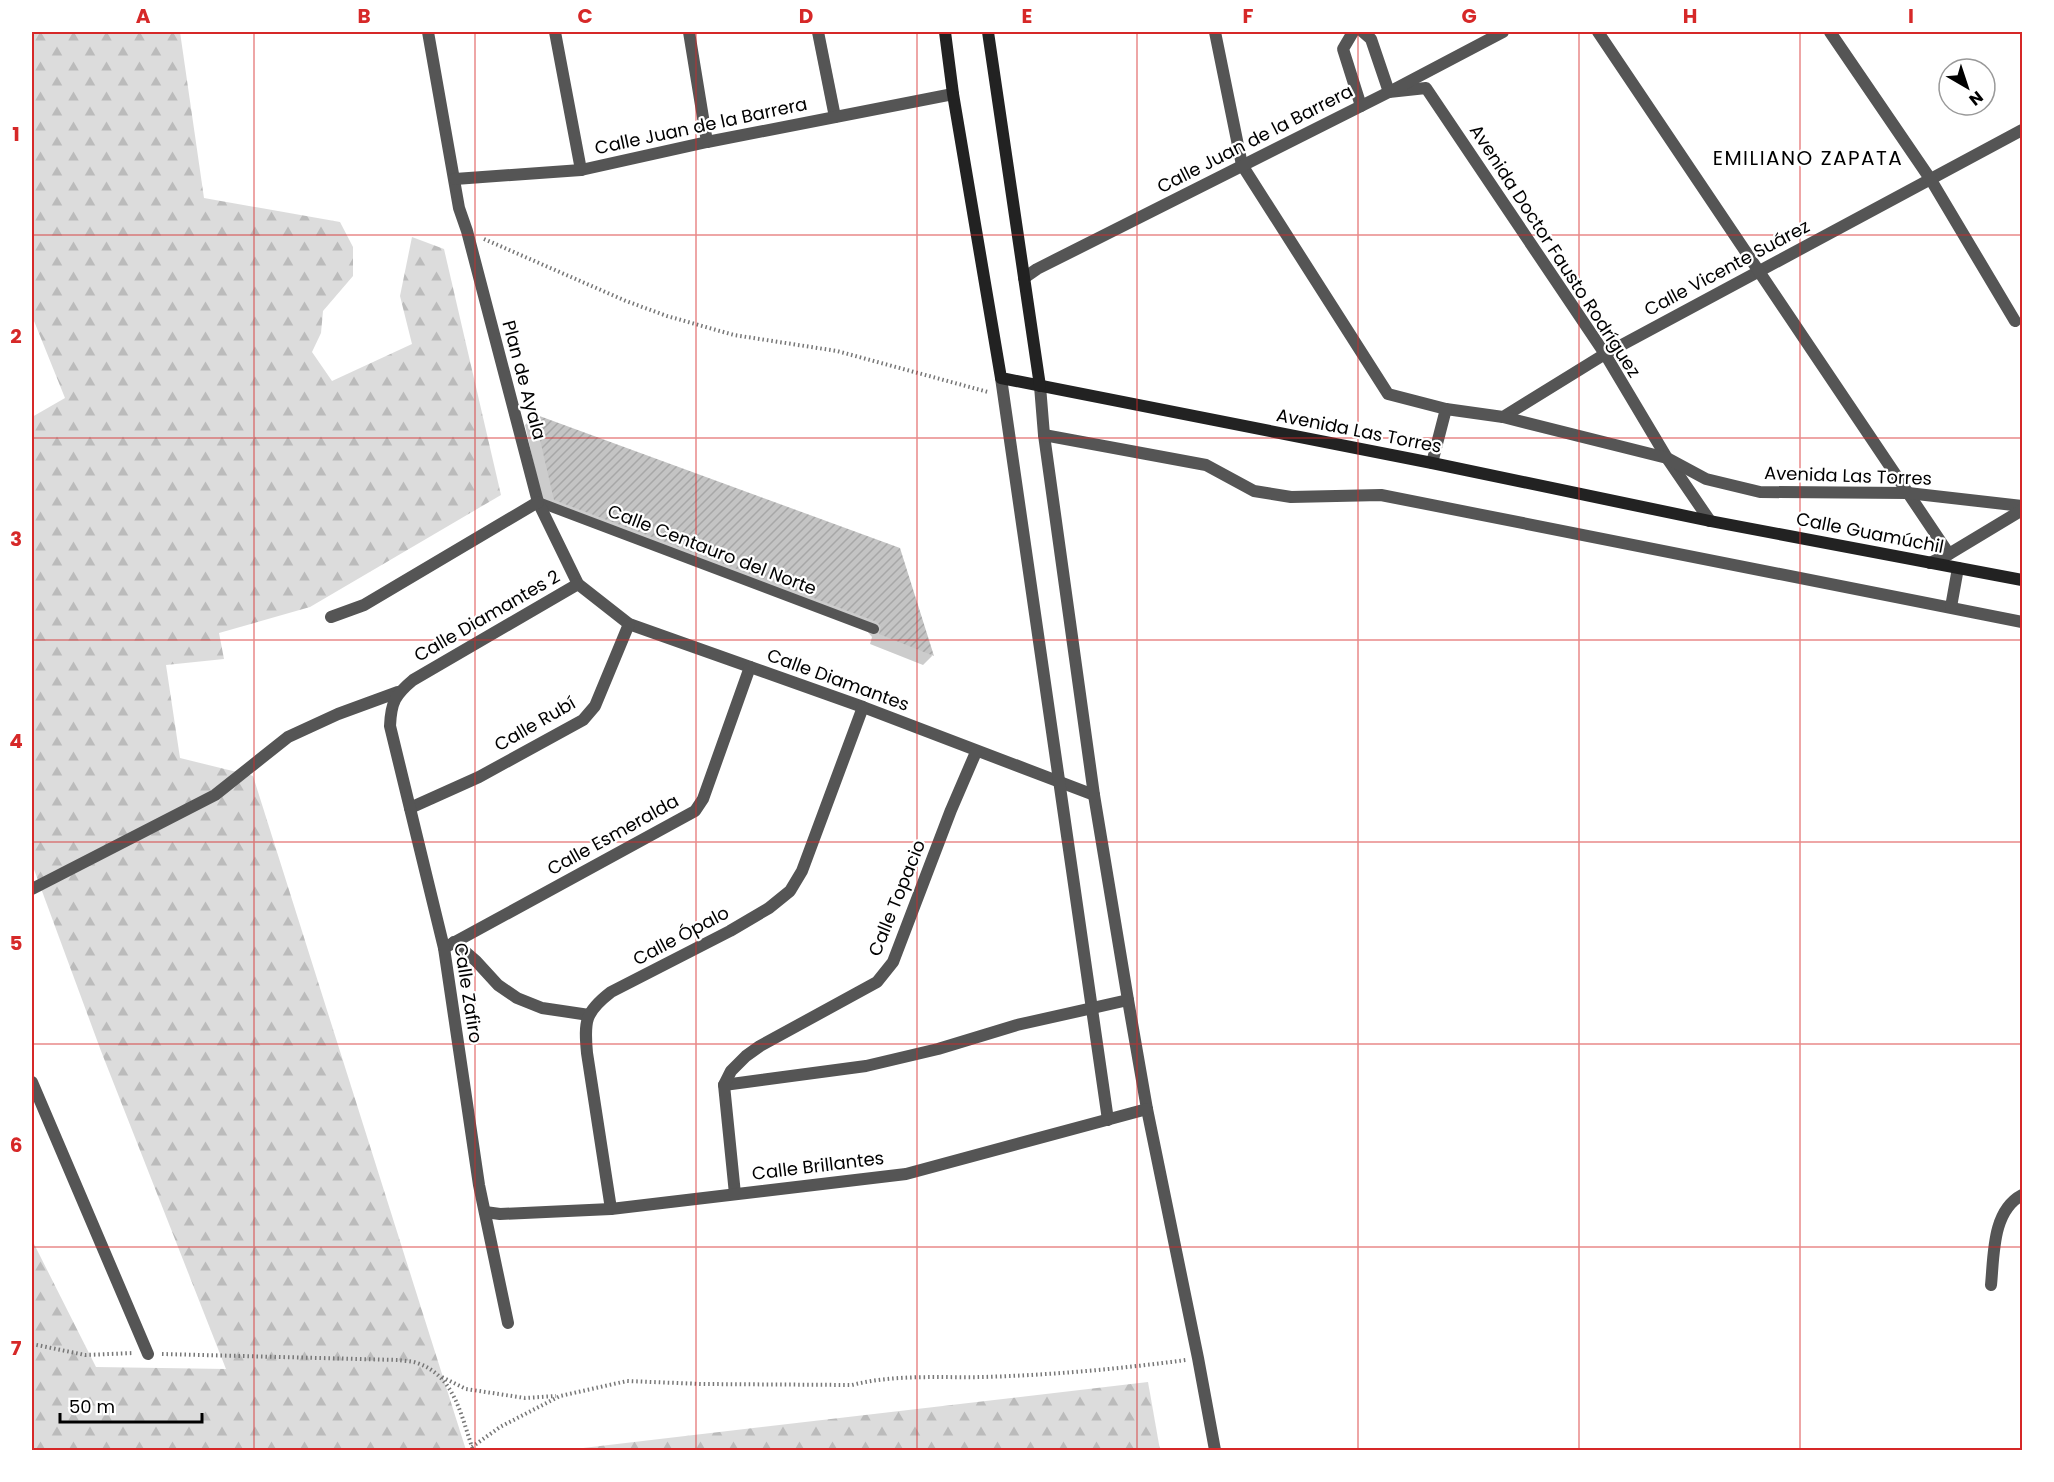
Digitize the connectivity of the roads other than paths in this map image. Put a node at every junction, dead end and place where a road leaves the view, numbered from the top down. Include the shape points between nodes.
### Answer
1 (428, 32) edge
2 (555, 32) edge
3 (689, 32) edge
4 (818, 32) edge
5 (945, 32) edge
6 (988, 32) edge
7 (1215, 32) edge
8 (1353, 32) edge
9 (1363, 32) edge
10 (1503, 32) edge
11 (1598, 32) edge
12 (1830, 32) edge
13 (1389, 92) junction
14 (953, 94) junction
15 (1361, 106) junction
16 (835, 117) junction
17 (2022, 130) edge
18 (707, 142) junction
19 (1242, 165) junction
20 (581, 170) junction
21 (455, 179) junction
22 (1930, 180) junction
23 (1759, 272) junction
24 (1024, 278) junction
25 (2015, 321) dead end
26 (1605, 354) junction
27 (1001, 378) junction
28 (1040, 386) junction
29 (1446, 410) junction
30 (1503, 417) junction
31 (1044, 435) junction
32 (1667, 458) junction
33 (1432, 463) junction
34 (1908, 493) junction
35 (538, 502) junction
36 (2022, 508) edge
37 (1710, 520) junction
38 (1948, 554) junction
39 (1930, 563) junction
40 (1958, 568) junction
41 (2022, 580) edge
42 (578, 584) junction
43 (1951, 607) junction
44 (331, 617) dead end
45 (2022, 622) edge
46 (629, 624) junction
47 (874, 629) dead end
48 (750, 667) junction
49 (398, 692) junction
50 (863, 707) junction
51 (976, 752) junction
52 (1058, 783) junction
53 (1094, 795) junction
54 (410, 808) junction
55 (32, 889) edge
56 (449, 945) junction
57 (1128, 1000) junction
58 (1091, 1007) junction
59 (589, 1015) junction
60 (32, 1082) edge
61 (724, 1084) junction
62 (1147, 1109) junction
63 (1108, 1120) junction
64 (735, 1194) junction
65 (2022, 1195) edge
66 (611, 1209) junction
67 (485, 1212) junction
68 (1991, 1285) dead end
69 (508, 1323) dead end
70 (148, 1354) road end
71 (1215, 1450) edge

1 - 21 street, Plan de Ayala
2 - 20 street
3 - 18 street
4 - 16 street
5 - 14 street
6 - 24 street
7 - 19 street
8 - 15 street via 1343,49
9 - 13 street via 1371,39
10 - 13 street, Calle Juan de la Barrera
11 - 23 street
12 - 22 street
13 - 15 street, Calle Juan de la Barrera
13 - 26 street, Avenida Doctor Fausto Rodríguez via 1426,88
14 - 16 street, Calle Juan de la Barrera
14 - 27 street
15 - 19 street, Calle Juan de la Barrera
16 - 18 street, Calle Juan de la Barrera
17 - 22 street, Calle Vicente Suárez
18 - 20 street, Calle Juan de la Barrera
19 - 24 street, Calle Juan de la Barrera
19 - 29 street via 1388,394
20 - 21 street, Calle Juan de la Barrera
21 - 35 street, Plan de Ayala via 459,208
22 - 23 street, Calle Vicente Suárez
22 - 25 street
23 - 26 street, Calle Vicente Suárez
23 - 34 street
24 - 28 street
26 - 30 street, Calle Vicente Suárez
26 - 32 street, Avenida Doctor Fausto Rodríguez
27 - 28 street, Avenida Las Torres
27 - 52 street
28 - 31 street
28 - 33 street, Avenida Las Torres
29 - 30 street
29 - 33 street
30 - 32 street, Avenida Las Torres
31 - 43 street via 1206,465 1254,491 1291,497 1381,495
31 - 53 street
32 - 34 street, Avenida Las Torres via 1706,479 1760,492
32 - 37 street, Avenida Doctor Fausto Rodríguez
33 - 37 street, Avenida Las Torres
34 - 36 street, Avenida Las Torres
34 - 38 street
35 - 42 street, Plan de Ayala
35 - 44 street via 364,604
35 - 47 lane, Calle Centauro del Norte
36 - 38 street
37 - 39 street, Calle Guamúchil
38 - 39 street
39 - 40 street, Calle Guamúchil
40 - 41 street, Calle Guamúchil
40 - 43 street
42 - 46 street, Calle Diamantes
42 - 49 street, Calle Diamantes 2
43 - 45 street
46 - 48 street, Calle Diamantes
46 - 54 street, Calle Rubí via 595,706 583,720 479,777
48 - 50 street, Calle Diamantes
48 - 56 street, Calle Esmeralda via 703,799 694,811
49 - 54 street, Calle Zafiro via 391,708 390,726
49 - 55 street via 288,737 215,795
50 - 51 street, Calle Diamantes
50 - 59 street, Calle Ópalo via 802,871 790,891 730,931 611,992
51 - 52 street, Calle Diamantes
51 - 61 street, Calle Topacio via 893,962 877,982 746,1056
52 - 53 street, Calle Diamantes
52 - 58 street
53 - 57 street
54 - 56 street, Calle Zafiro
56 - 59 street via 476,962 517,998 542,1008
56 - 67 street, Calle Zafiro
57 - 58 street
57 - 62 street
58 - 61 street via 866,1066
58 - 63 street
59 - 66 street via 585,1028 587,1053
60 - 70 street
61 - 64 street
62 - 63 street, Calle Brillantes
62 - 71 street
63 - 64 street, Calle Brillantes via 906,1174
64 - 66 street, Calle Brillantes
65 - 68 street via 2000,1220
66 - 67 street, Calle Brillantes
67 - 69 street, Calle Zafiro

